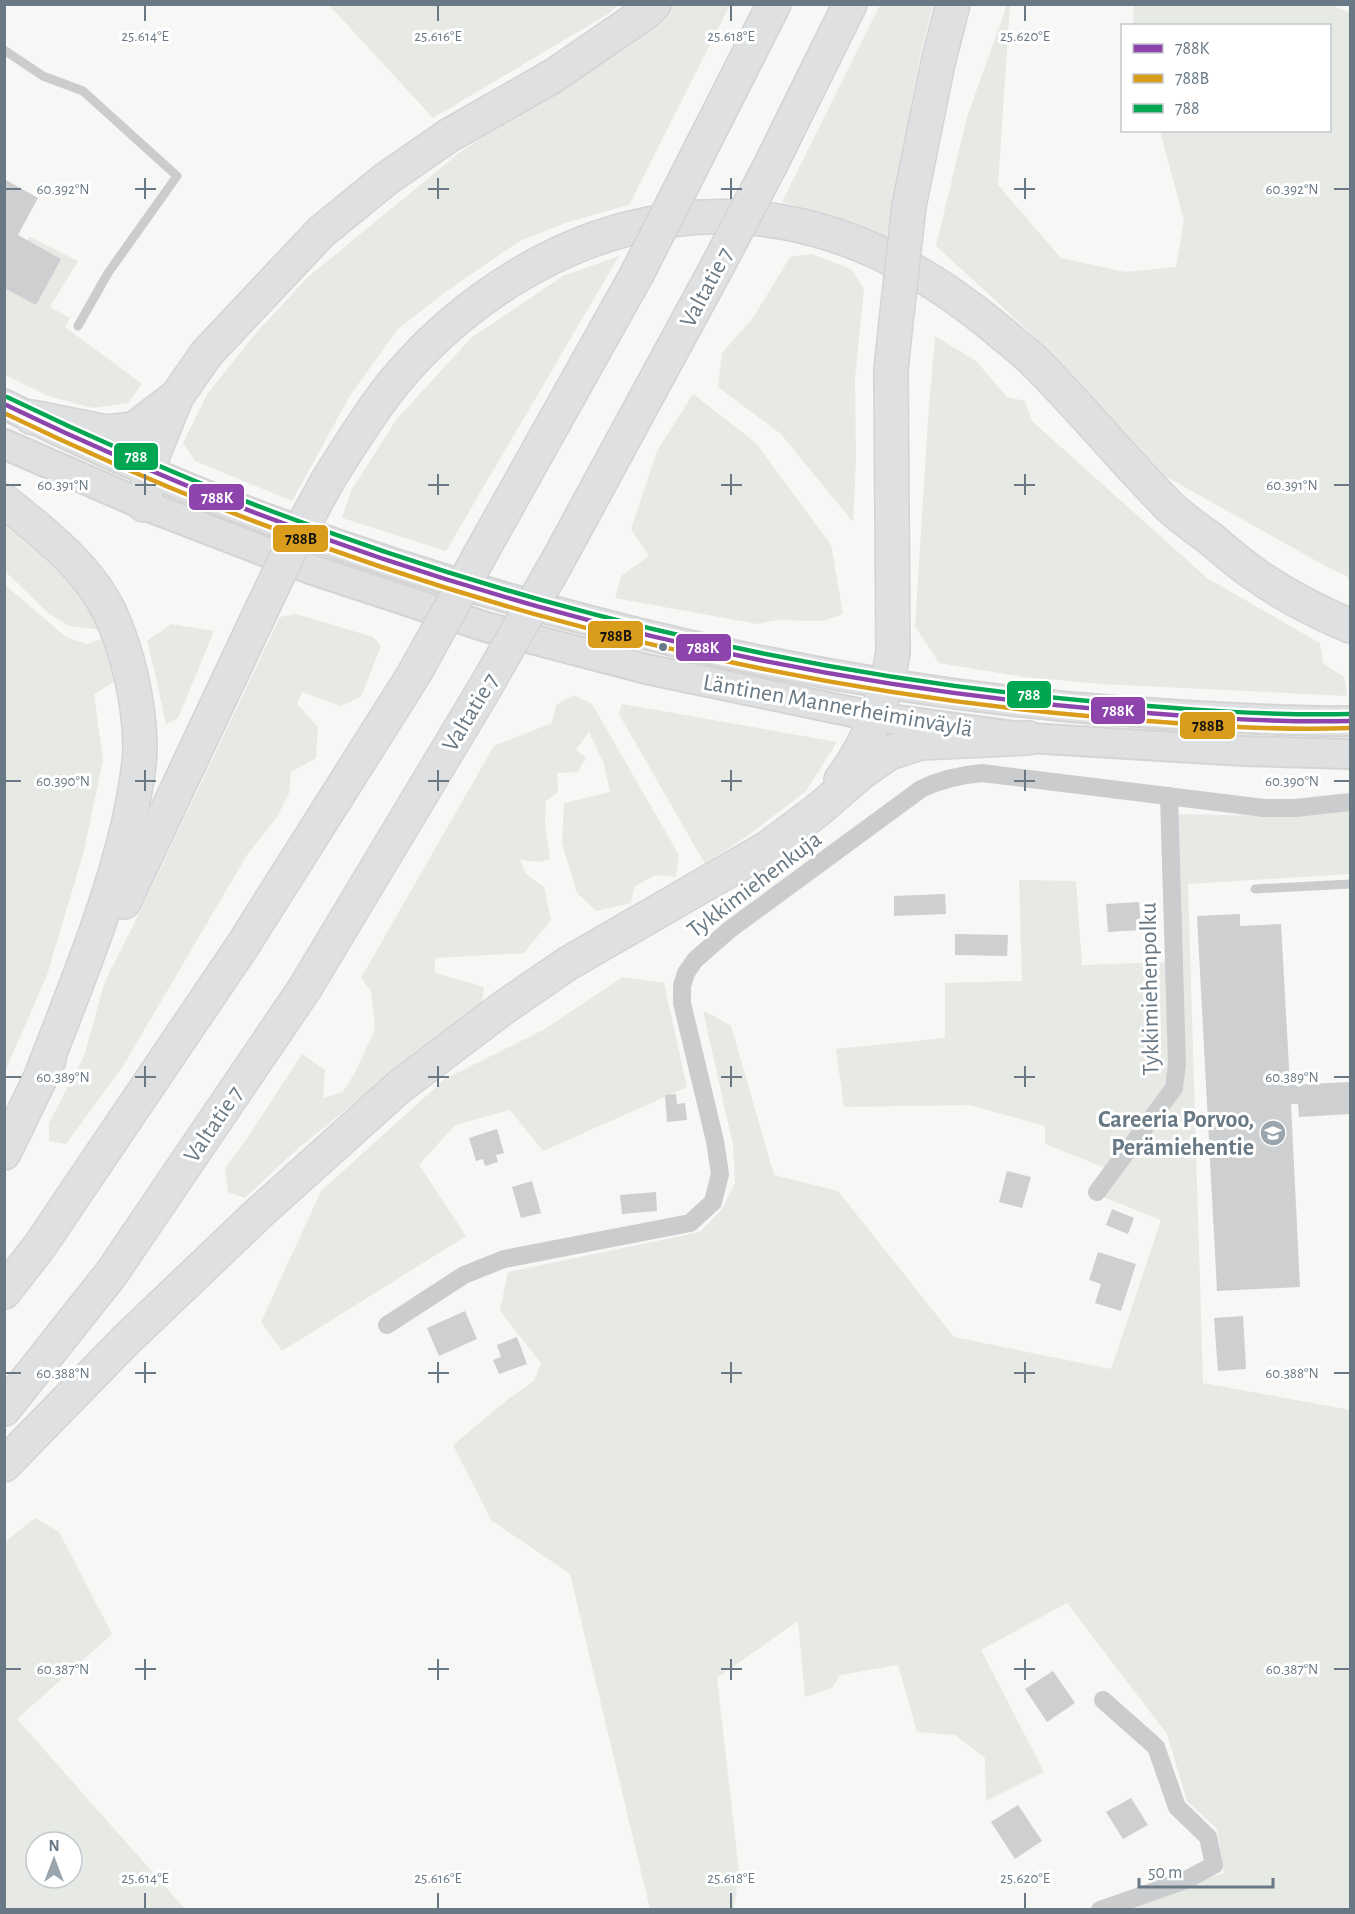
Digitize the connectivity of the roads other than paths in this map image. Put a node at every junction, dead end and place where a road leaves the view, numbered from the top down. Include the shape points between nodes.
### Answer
1 (654, 4) edge
2 (774, 4) edge
3 (850, 4) edge
4 (954, 4) edge
5 (4, 50) edge
6 (78, 326) dead end
7 (177, 396) junction
8 (18, 411) edge
9 (4, 444) edge
10 (150, 471) junction
11 (4, 501) edge
12 (144, 506) junction
13 (1350, 626) edge
14 (887, 686) junction
15 (876, 717) junction
16 (1350, 721) edge
17 (1028, 738) junction
18 (1350, 754) edge
19 (1169, 796) junction
20 (1350, 802) edge
21 (818, 810) junction
22 (1350, 884) edge
23 (1255, 889) dead end
24 (40, 1079) junction
25 (4, 1153) edge
26 (1097, 1192) dead end
27 (4, 1292) edge
28 (387, 1325) dead end
29 (4, 1409) edge
30 (4, 1465) edge
31 (1103, 1700) dead end
32 (1100, 1910) edge

1 - 7 highway via 553,76 448,136 330,224 207,353
2 - 27 highway, bridge via 637,274 414,674 243,945
3 - 29 highway, Valtatie 7, bridge via 718,265 557,562 305,988 111,1274
4 - 14 highway, bridge via 909,206 891,370 893,653
5 - 6 lane via 43,76 83,91 177,176 108,273
7 - 8 highway via 134,429 106,432
7 - 10 highway
8 - 10 main road, Läntinen Mannerheiminväylä
9 - 12 main road, Läntinen Mannerheiminväylä
10 - 12 highway
10 - 14 main road, Läntinen Mannerheiminväylä via 328,542 506,599 688,646
11 - 24 highway via 55,541 109,611 133,683 140,746 135,793 122,850
12 - 15 main road, Läntinen Mannerheiminväylä via 313,570 486,627 646,669
13 - 24 highway, bridge via 1323,615 1257,576 1173,510 1034,361 918,272 861,243 765,219 708,216 655,222 609,234 565,250 476,305 432,341 393,384 358,432 293,544
14 - 15 highway
14 - 16 main road, Läntinen Mannerheiminväylä via 1052,706 1202,717
15 - 17 main road, Läntinen Mannerheiminväylä
15 - 21 highway via 861,751
17 - 18 main road, Läntinen Mannerheiminväylä via 1244,752
17 - 21 highway via 920,743 889,753
19 - 20 street, Tykkimiehenkuja via 1264,808
19 - 26 street, Tykkimiehenpolku via 1177,1064 1174,1088
19 - 28 street, Tykkimiehenkuja via 982,773 957,776 921,789 729,930 694,960 686,973 682,1004 720,1174 712,1202 690,1222 504,1259 464,1275
21 - 30 highway via 769,847 567,964 399,1087 126,1340
22 - 23 lane
24 - 25 highway
31 - 32 street via 1156,1747 1177,1807 1208,1837 1214,1865 1186,1881

